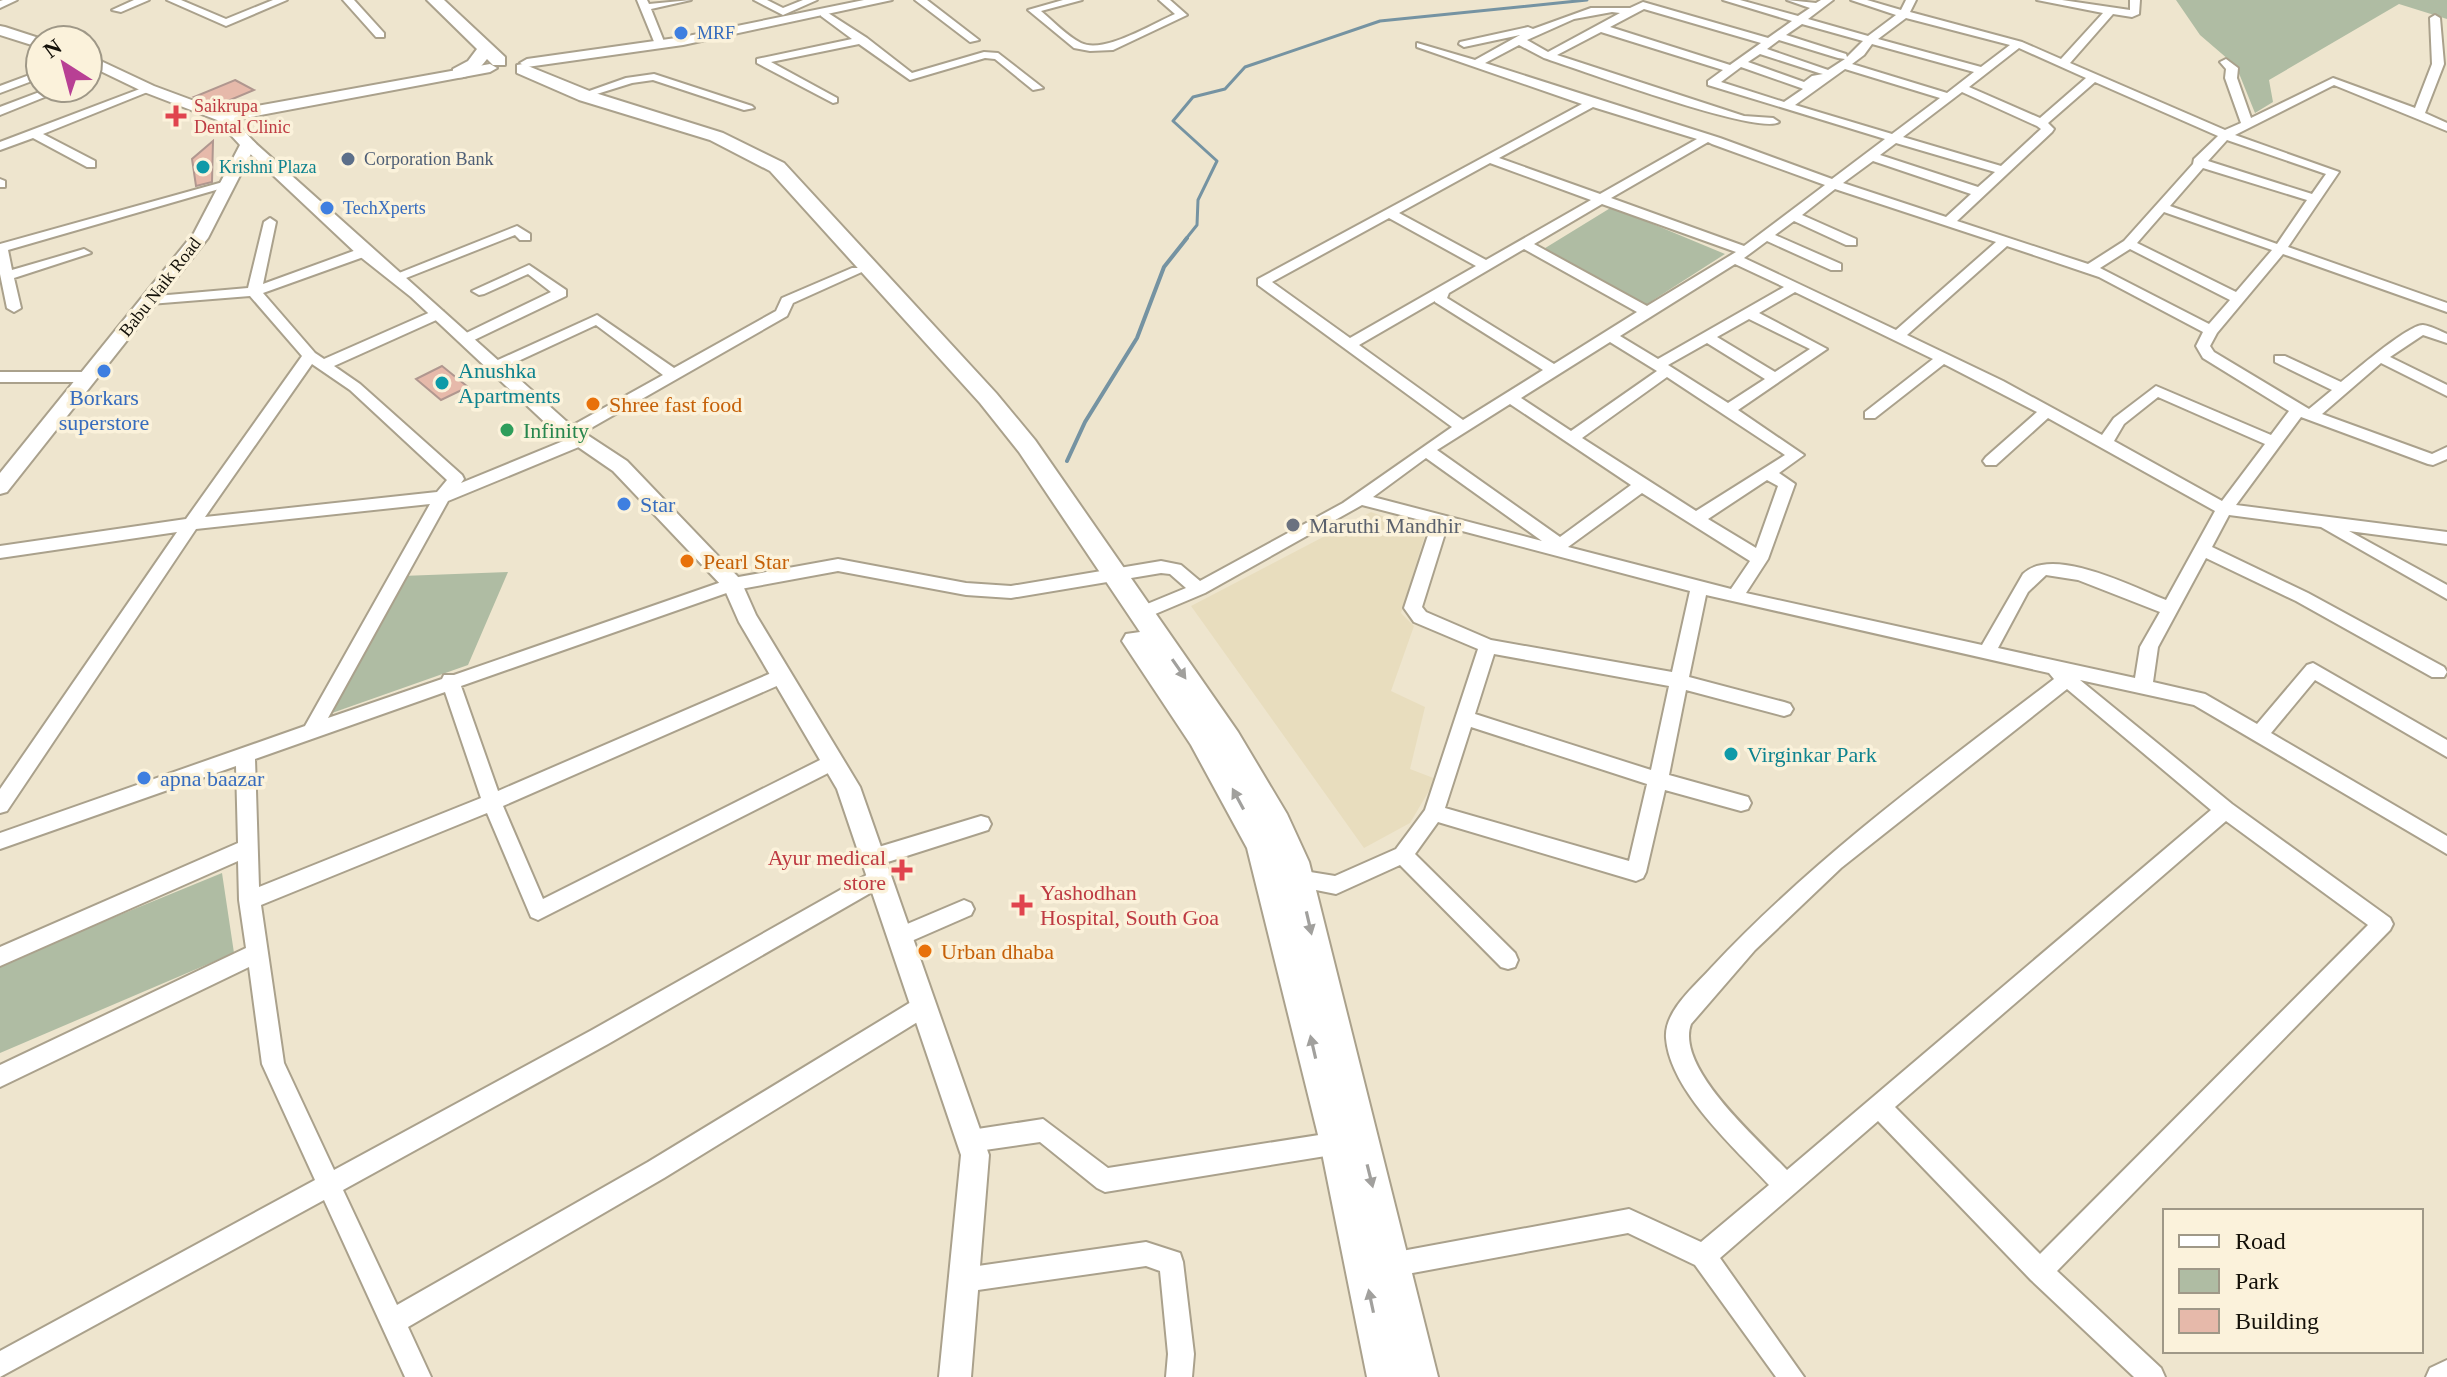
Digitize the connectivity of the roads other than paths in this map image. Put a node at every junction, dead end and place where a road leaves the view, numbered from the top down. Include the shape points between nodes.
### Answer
1 (12, 0) edge
2 (144, 0) edge
3 (172, 0) edge
4 (282, 0) edge
5 (348, 0) edge
6 (435, 0) edge
7 (450, 0) edge
8 (686, 0) edge
9 (759, 0) edge
10 (812, 0) edge
11 (885, 0) edge
12 (920, 0) edge
13 (1077, 0) edge
14 (1164, 0) edge
15 (1668, 0) edge
16 (1728, 0) edge
17 (1792, 0) edge
18 (1856, 0) edge
19 (1912, 0) edge
20 (2042, 0) edge
21 (2135, 0) edge
22 (644, 3) edge
23 (1823, 4) edge
24 (0, 5) edge
25 (1653, 8) junction
26 (117, 10) dead end
27 (1632, 11) junction
28 (804, 12) junction
29 (2108, 13) junction
30 (825, 14) junction
31 (1904, 14) junction
32 (2435, 18) dead end
33 (1554, 23) junction
34 (1796, 23) junction
35 (1601, 28) junction
36 (0, 30) edge
37 (380, 35) dead end
38 (24, 38) edge
39 (863, 40) junction
40 (974, 40) dead end
41 (1869, 40) junction
42 (1520, 41) junction
43 (1768, 43) junction
44 (660, 44) junction
45 (1464, 44) dead end
46 (2018, 44) junction
47 (1421, 45) dead end
48 (1548, 56) junction
49 (1843, 61) junction
50 (2226, 62) dead end
51 (505, 63) junction
52 (1475, 64) junction
53 (2063, 64) junction
54 (2442, 65) edge
55 (1736, 66) junction
56 (104, 67) edge
57 (1823, 71) junction
58 (1982, 71) junction
59 (459, 73) joint
60 (2094, 77) junction
61 (24, 80) edge
62 (1961, 87) junction
63 (1037, 88) dead end
64 (149, 89) junction
65 (0, 90) edge
66 (584, 95) junction
67 (1948, 97) junction
68 (833, 100) dead end
69 (24, 102) edge
70 (1592, 103) junction
71 (1786, 106) junction
72 (748, 108) dead end
73 (0, 111) edge
74 (2419, 114) junction
75 (223, 117) junction
76 (1773, 122) dead end
77 (2041, 123) junction
78 (2247, 124) junction
79 (2447, 127) edge
80 (33, 133) junction
81 (2225, 135) junction
82 (1894, 138) junction
83 (1705, 139) junction
84 (248, 144) junction
85 (0, 146) edge
86 (1871, 156) junction
87 (1492, 160) junction
88 (2198, 162) junction
89 (91, 164) dead end
90 (2001, 170) junction
91 (1833, 184) junction
92 (227, 185) junction
93 (1979, 192) junction
94 (2313, 198) junction
95 (1602, 200) junction
96 (2164, 208) junction
97 (1391, 214) junction
98 (1792, 215) junction
99 (270, 222) dead end
100 (1948, 222) junction
101 (1766, 236) junction
102 (525, 237) dead end
103 (2005, 241) junction
104 (1851, 242) dead end
105 (1525, 244) junction
106 (2129, 244) junction
107 (0, 248) edge
108 (2280, 249) junction
109 (364, 252) junction
110 (84, 253) dead end
111 (1740, 255) junction
112 (1487, 266) junction
113 (1836, 267) dead end
114 (2089, 269) junction
115 (857, 271) junction
116 (7, 276) junction
117 (396, 277) junction
118 (1794, 287) junction
119 (479, 291) dead end
120 (254, 292) junction
121 (1442, 292) junction
122 (2239, 299) junction
123 (150, 300) junction
124 (14, 308) dead end
125 (2447, 308) edge
126 (1647, 312) junction
127 (1749, 313) junction
128 (438, 314) junction
129 (2211, 331) junction
130 (1609, 335) junction
131 (1898, 336) junction
132 (1707, 337) junction
133 (465, 339) junction
134 (2447, 339) edge
135 (1347, 346) junction
136 (2380, 357) junction
137 (1943, 358) junction
138 (2280, 359) dead end
139 (316, 361) junction
140 (494, 367) junction
141 (1662, 368) junction
142 (1553, 370) junction
143 (673, 375) junction
144 (0, 377) edge
145 (89, 377) junction
146 (1775, 378) junction
147 (2340, 388) junction
148 (2447, 391) edge
149 (1511, 398) junction
150 (1728, 410) junction
151 (2047, 411) junction
152 (2305, 412) junction
153 (1870, 415) dead end
154 (1463, 428) junction
155 (576, 436) junction
156 (1571, 438) junction
157 (2274, 442) junction
158 (2105, 443) junction
159 (1426, 450) junction
160 (2442, 459) edge
161 (1991, 461) dead end
162 (1767, 473) junction
163 (1642, 485) junction
164 (0, 487) edge
165 (442, 497) junction
166 (1360, 499) junction
167 (2224, 509) junction
168 (1695, 519) junction
169 (1441, 520) junction
170 (2320, 521) junction
171 (191, 524) junction
172 (2447, 538) edge
173 (1557, 547) junction
174 (2202, 549) junction
175 (0, 552) edge
176 (1760, 559) junction
177 (1103, 575) junction
178 (733, 584) junction
179 (1699, 587) junction
180 (1199, 589) junction
181 (2447, 593) edge
182 (1735, 597) junction
183 (2170, 609) junction
184 (1141, 614) junction
185 (1488, 646) junction
186 (1987, 653) junction
187 (2438, 672) dead end
188 (2060, 673) junction
189 (782, 676) junction
190 (450, 680) junction
191 (1679, 682) junction
192 (2143, 687) junction
193 (1784, 709) dead end
194 (1465, 718) junction
195 (313, 729) junction
196 (2259, 734) junction
197 (2447, 749) edge
198 (245, 753) junction
199 (833, 762) junction
200 (1658, 780) junction
201 (492, 802) junction
202 (1741, 803) dead end
203 (0, 805) edge
204 (2225, 810) junction
205 (1434, 813) junction
206 (981, 824) dead end
207 (0, 841) edge
208 (2447, 846) edge
209 (248, 848) junction
210 (1403, 855) junction
211 (876, 868) junction
212 (1298, 879) junction
213 (249, 900) junction
214 (964, 909) dead end
215 (900, 937) junction
216 (257, 953) junction
217 (0, 957) edge
218 (1508, 960) dead end
219 (924, 1006) junction
220 (0, 1076) edge
221 (1880, 1107) junction
222 (971, 1141) junction
223 (1338, 1143) junction
224 (329, 1187) junction
225 (1787, 1187) junction
226 (1704, 1256) junction
227 (1391, 1265) junction
228 (2040, 1271) junction
229 (964, 1280) junction
230 (392, 1322) junction
231 (0, 1365) edge
232 (2447, 1373) edge
233 (418, 1377) edge
234 (955, 1377) edge
235 (1179, 1377) edge
236 (1387, 1377) edge
237 (1418, 1377) edge
238 (1791, 1377) edge
239 (2152, 1377) edge
240 (2439, 1377) edge

1 - 24 street
2 - 26 street
3 - 4 street via 226,23
5 - 37 street
6 - 51 main road
7 - 51 main road
8 - 22 street
9 - 28 street via 780,12
10 - 28 street
11 - 30 main road
12 - 40 street
13 - 14 street via 1033,10 1078,46 1090,48 1109,48 1182,15
15 - 25 street
16 - 34 street
17 - 23 street
18 - 31 street
19 - 31 street
20 - 29 street
21 - 29 street via 2132,14
22 - 44 street
23 - 34 street
25 - 27 street via 1643,5
25 - 43 street
27 - 33 street via 1596,8
27 - 35 street
28 - 30 main road
28 - 44 main road
29 - 53 street
30 - 39 street
31 - 41 street
31 - 46 street
32 - 54 street
33 - 42 street
33 - 45 street
34 - 41 street
34 - 43 street
34 - 49 street via 1854,46
35 - 48 street
35 - 55 street
36 - 38 main road
39 - 63 street via 910,77 984,55 998,56
39 - 68 street via 761,61
41 - 49 street
41 - 58 street
42 - 48 street
42 - 52 street
43 - 49 street
43 - 55 street
43 - 57 street
44 - 51 main road
46 - 53 street
46 - 58 street
47 - 52 street
48 - 76 street via 1743,119
49 - 57 street
49 - 67 street
49 - 71 street
50 - 78 street
51 - 59 main road via 474,65
51 - 66 main road
51 - 115 main road via 744,160 772,181
52 - 70 street
53 - 60 street
54 - 74 street
55 - 57 street via 1805,86
55 - 71 street via 1712,83
56 - 64 main road
58 - 62 street
59 - 75 main road
60 - 77 street
60 - 81 street
61 - 65 street
62 - 67 street
62 - 77 street
64 - 75 main road
64 - 80 street
66 - 72 street via 654,77
66 - 177 main road via 731,142 777,167 1027,446
67 - 82 street
69 - 73 street
70 - 83 street
70 - 87 street
71 - 82 street
74 - 78 street via 2333,81
74 - 79 street
75 - 84 main road
77 - 90 street via 2048,129
78 - 81 street
80 - 85 street
80 - 89 street
81 - 88 street
81 - 94 street via 2333,172
82 - 86 street
82 - 90 street
83 - 91 street
83 - 95 street
84 - 92 main road, Babu Naik Road
84 - 109 street
86 - 91 street
86 - 93 street
87 - 95 street
87 - 97 street
88 - 94 street
88 - 96 street
90 - 93 street
91 - 98 street
91 - 100 street
92 - 107 street
92 - 123 main road, Babu Naik Road via 202,234
93 - 100 street
94 - 108 street
95 - 105 street
95 - 111 street
96 - 106 street
96 - 108 street
97 - 112 street
97 - 135 street via 1263,282
98 - 101 street
98 - 104 street
99 - 120 street
100 - 103 street
101 - 111 street
101 - 113 street
102 - 117 street via 517,230
103 - 114 street
103 - 131 street
105 - 112 street
105 - 126 street
106 - 114 street
106 - 122 street
107 - 116 street
108 - 122 street
108 - 125 street
109 - 117 street
109 - 120 street
110 - 116 street
111 - 118 street
111 - 126 street
112 - 121 street
114 - 129 street
115 - 143 street via 787,301 782,313
115 - 177 main road via 1002,441
116 - 124 street
117 - 128 street
118 - 127 street
118 - 131 street
119 - 133 street via 529,269 561,293
120 - 123 street
120 - 139 street
121 - 135 street
121 - 142 street via 1440,299
122 - 129 street
123 - 145 main road, Babu Naik Road
126 - 130 street
127 - 132 street
127 - 146 street via 1820,349
128 - 133 street
128 - 139 street
129 - 152 street via 2203,346 2208,355
130 - 141 street
130 - 142 street
131 - 137 street
132 - 141 street
132 - 146 street
133 - 140 street
134 - 136 street via 2422,329
135 - 154 street
136 - 147 street
136 - 148 street
137 - 151 street
137 - 153 street
138 - 147 street
139 - 165 street via 355,387 456,479
139 - 171 street
140 - 143 street via 597,319
140 - 155 street
141 - 150 street
141 - 156 street
142 - 149 street
143 - 155 street
144 - 145 street
145 - 164 main road, Babu Naik Road
146 - 150 street
147 - 152 street
149 - 154 street
149 - 156 street
150 - 162 street via 1796,455
151 - 158 street
151 - 161 street
152 - 157 street
152 - 160 street
154 - 159 street
155 - 165 street
155 - 178 street via 620,466
156 - 163 street
157 - 158 street via 2156,391 2119,421
157 - 167 street
158 - 167 street
159 - 166 street
159 - 173 street
162 - 168 street
162 - 176 street via 1787,484
163 - 168 street
163 - 173 street
165 - 171 street
165 - 195 street
166 - 169 street
166 - 180 street
167 - 170 street
167 - 174 street
168 - 176 street
169 - 173 street
169 - 185 street via 1413,608 1420,617
170 - 172 street
170 - 181 street
171 - 175 street
171 - 203 street
173 - 179 street
174 - 183 street
174 - 187 street
176 - 182 street
177 - 178 street via 1011,592 838,565
177 - 180 street via 1175,569
177 - 184 main road
223 -> 177 main road via 1262,846
178 - 189 street
178 - 190 street
179 - 182 street
179 - 191 street
180 - 184 street
182 - 186 street
183 - 186 street via 2064,569 2043,568 2031,576
183 - 192 street via 2149,647
184 -> 212 main road via 1228,740 1276,823
185 - 191 street
185 - 194 street
186 - 188 street
188 - 192 street
188 - 204 street
188 - 225 street via 1834,860 1742,948 1682,1017 1676,1035 1680,1058 1702,1091
189 - 199 street
189 - 201 street
190 - 195 street
190 - 201 street
191 - 193 street
191 - 200 street
192 - 196 street via 2199,699
194 - 200 street
194 - 205 street
195 - 198 street
196 - 197 street via 2313,670
196 - 208 street
198 - 207 street
198 - 209 street
199 - 201 street via 538,911
199 - 211 street via 848,787
200 - 202 street
200 - 205 street via 1636,872
201 - 213 street
204 - 221 street
204 - 228 street via 2383,924
205 - 210 street
206 - 211 street
209 - 213 street
209 - 217 street
210 - 212 street via 1336,885
210 - 218 street
211 - 215 street
211 - 224 street
212 -> 227 main road
213 - 216 street
214 - 215 street
215 - 219 street
216 - 220 street
216 - 224 street via 273,1064
219 - 222 street
219 - 230 street via 656,1170
221 - 225 street
221 - 228 street
222 - 223 street via 1043,1130 1105,1180
222 - 229 street via 975,1155
236 -> 223 main road
224 - 230 street
224 - 231 street
225 - 226 street
226 - 227 street via 1629,1221
226 - 238 street
227 - 237 main road
228 - 239 street
229 - 234 street
229 - 235 street via 1146,1254 1171,1262
230 - 233 street
232 - 240 street

